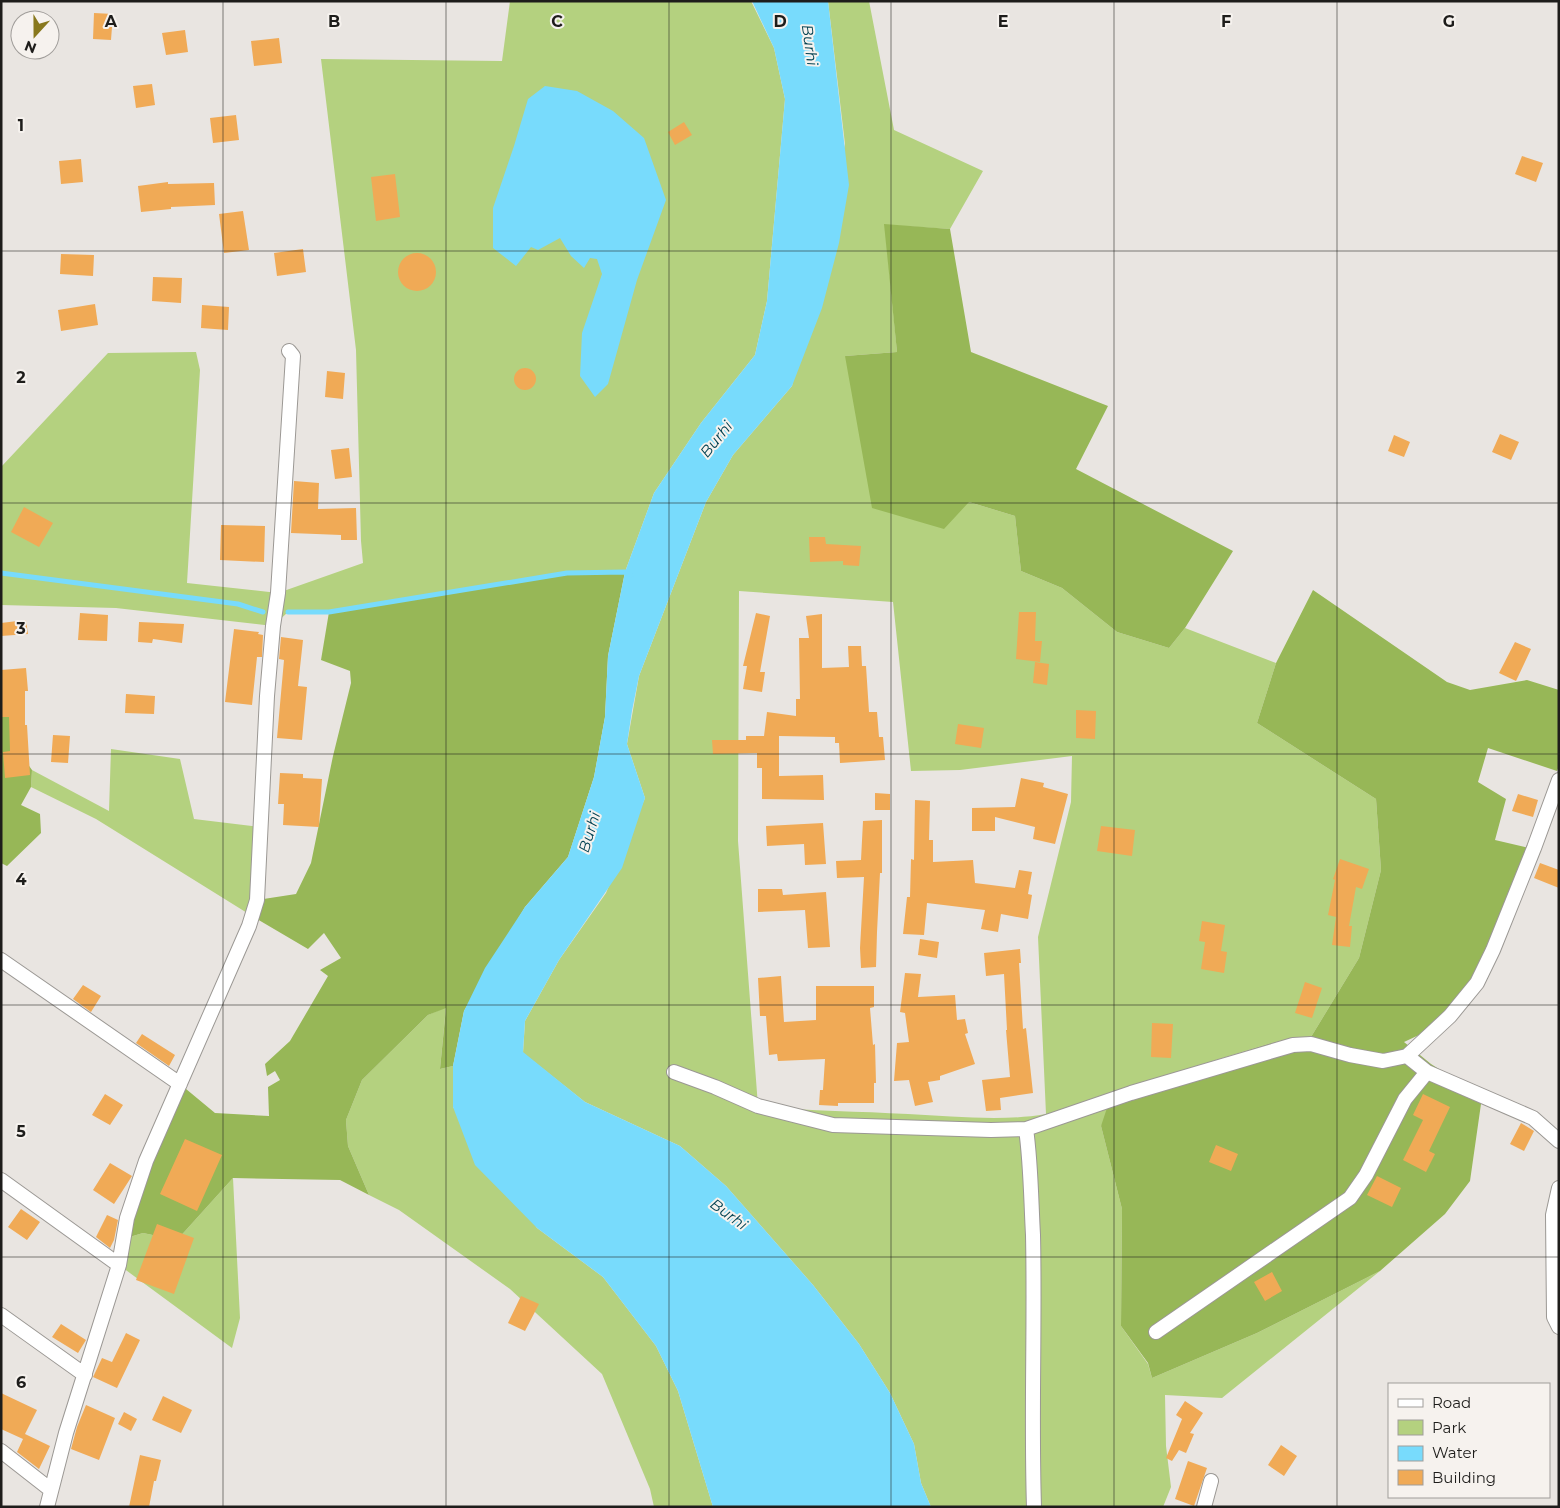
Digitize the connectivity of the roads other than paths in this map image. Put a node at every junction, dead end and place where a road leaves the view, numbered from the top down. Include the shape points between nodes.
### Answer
1 (289, 351) dead end
2 (1559, 780) edge
3 (1, 960) edge
4 (1407, 1056) junction
5 (674, 1072) dead end
6 (1427, 1072) junction
7 (180, 1084) junction
8 (1026, 1129) junction
9 (1559, 1141) edge
10 (1, 1180) edge
11 (1559, 1188) edge
12 (119, 1265) junction
13 (1, 1315) edge
14 (1559, 1327) edge
15 (1156, 1332) dead end
16 (85, 1375) junction
17 (1, 1451) edge
18 (1211, 1481) dead end
19 (51, 1490) junction
20 (47, 1507) edge
21 (1034, 1507) edge
22 (1204, 1507) edge

1 - 7 street via 293,356 278,593 267,696 257,900 249,926
2 - 4 street via 1477,983 1450,1016
3 - 7 street
4 - 6 street
4 - 8 street via 1383,1060 1311,1044 1293,1045 1131,1093
5 - 8 street via 758,1106 833,1125
6 - 9 street via 1533,1118
6 - 15 street via 1405,1099 1366,1175 1350,1198
7 - 12 street via 134,1196
8 - 21 street via 1030,1157 1034,1287
10 - 12 street
11 - 14 street via 1553,1215 1553,1281 1554,1316
12 - 16 street
13 - 16 street
16 - 19 street
17 - 19 street
18 - 22 street
19 - 20 street

